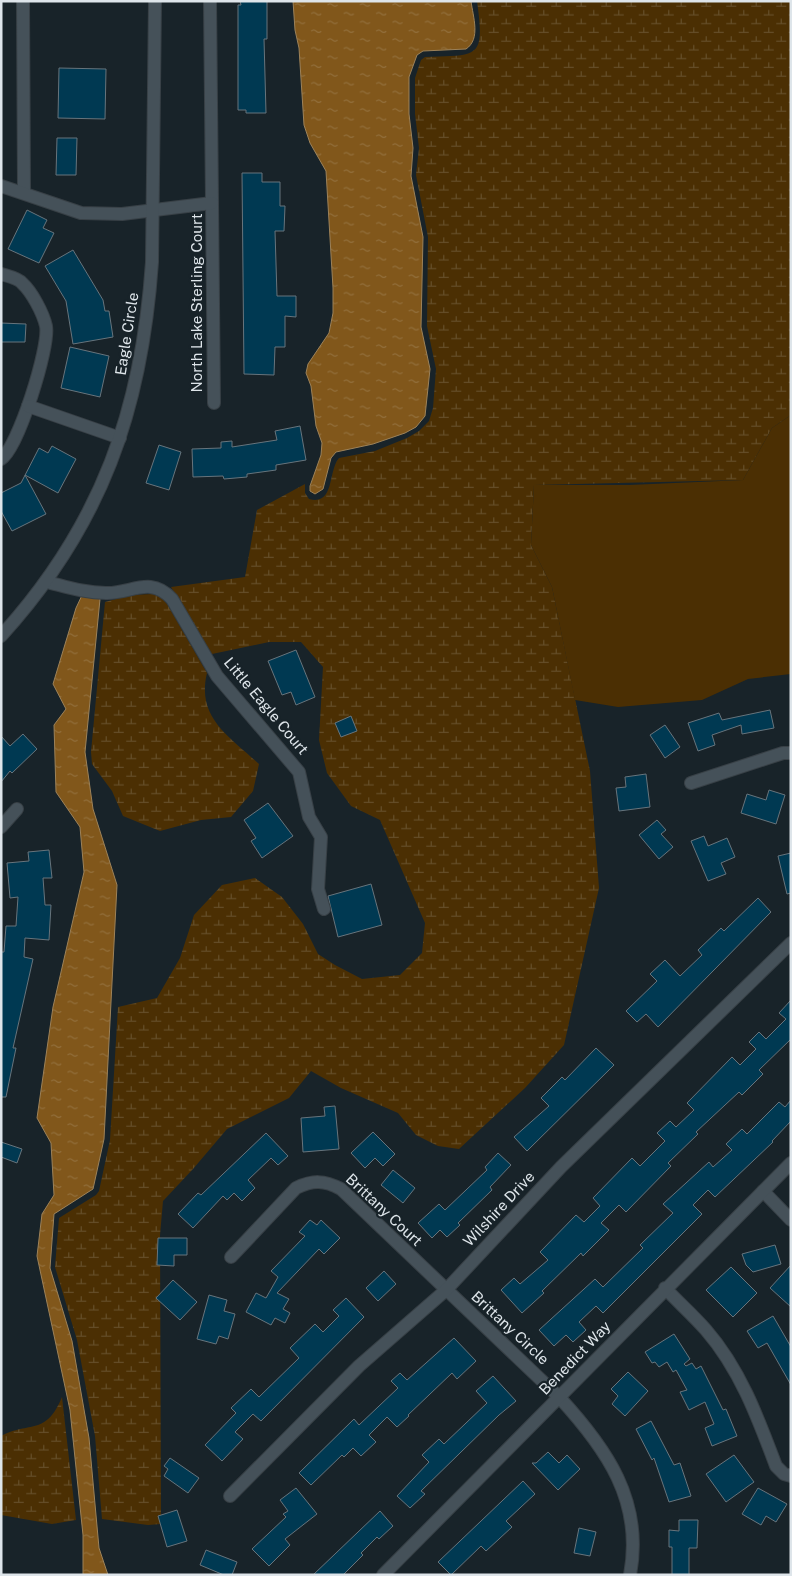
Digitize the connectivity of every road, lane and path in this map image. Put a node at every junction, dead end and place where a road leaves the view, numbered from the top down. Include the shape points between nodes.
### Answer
1 (22, 1) edge
2 (155, 1) edge
3 (210, 1) edge
4 (1, 186) edge
5 (24, 192) junction
6 (212, 203) junction
7 (152, 211) junction
8 (1, 274) edge
9 (214, 403) dead end
10 (28, 406) junction
11 (120, 438) junction
12 (1, 459) edge
13 (47, 582) junction
14 (1, 636) edge
15 (791, 753) edge
16 (690, 783) dead end
17 (17, 809) dead end
18 (1, 827) edge
19 (324, 909) dead end
20 (791, 943) edge
21 (791, 1163) edge
22 (762, 1191) junction
23 (791, 1220) edge
24 (230, 1257) dead end
25 (665, 1288) junction
26 (446, 1290) junction
27 (559, 1397) junction
28 (791, 1476) edge
29 (230, 1496) dead end
30 (382, 1575) edge
31 (630, 1575) edge

1 - 5 street
2 - 7 street, Eagle Circle
3 - 6 street, North Lake Sterling Court
4 - 5 street
5 - 7 street via 81,213
6 - 7 street
6 - 9 street, North Lake Sterling Court
7 - 11 street, Eagle Circle via 152,262 144,339 136,383
8 - 10 street via 22,282 39,308 46,327 40,372
10 - 11 street
10 - 12 street
11 - 13 street, Eagle Circle via 83,525
13 - 14 street, Eagle Circle
13 - 19 street, Little Eagle Court via 75,590 108,593 153,587 164,590 172,599 217,676 299,772 309,816 321,837 318,889
15 - 16 street
17 - 18 street
20 - 26 street, Wilshire Drive via 561,1167
21 - 22 street, Benedict Way
22 - 23 street
22 - 25 street, Benedict Way
24 - 26 street, Brittany Court via 296,1188 311,1181 328,1182 341,1189
25 - 27 street, Benedict Way
25 - 28 street via 722,1352 750,1400 776,1466
26 - 27 street, Brittany Circle
26 - 29 street, Wilshire Drive via 359,1366
27 - 30 street, Benedict Way
27 - 31 street, Brittany Circle via 590,1430 620,1483 631,1526

